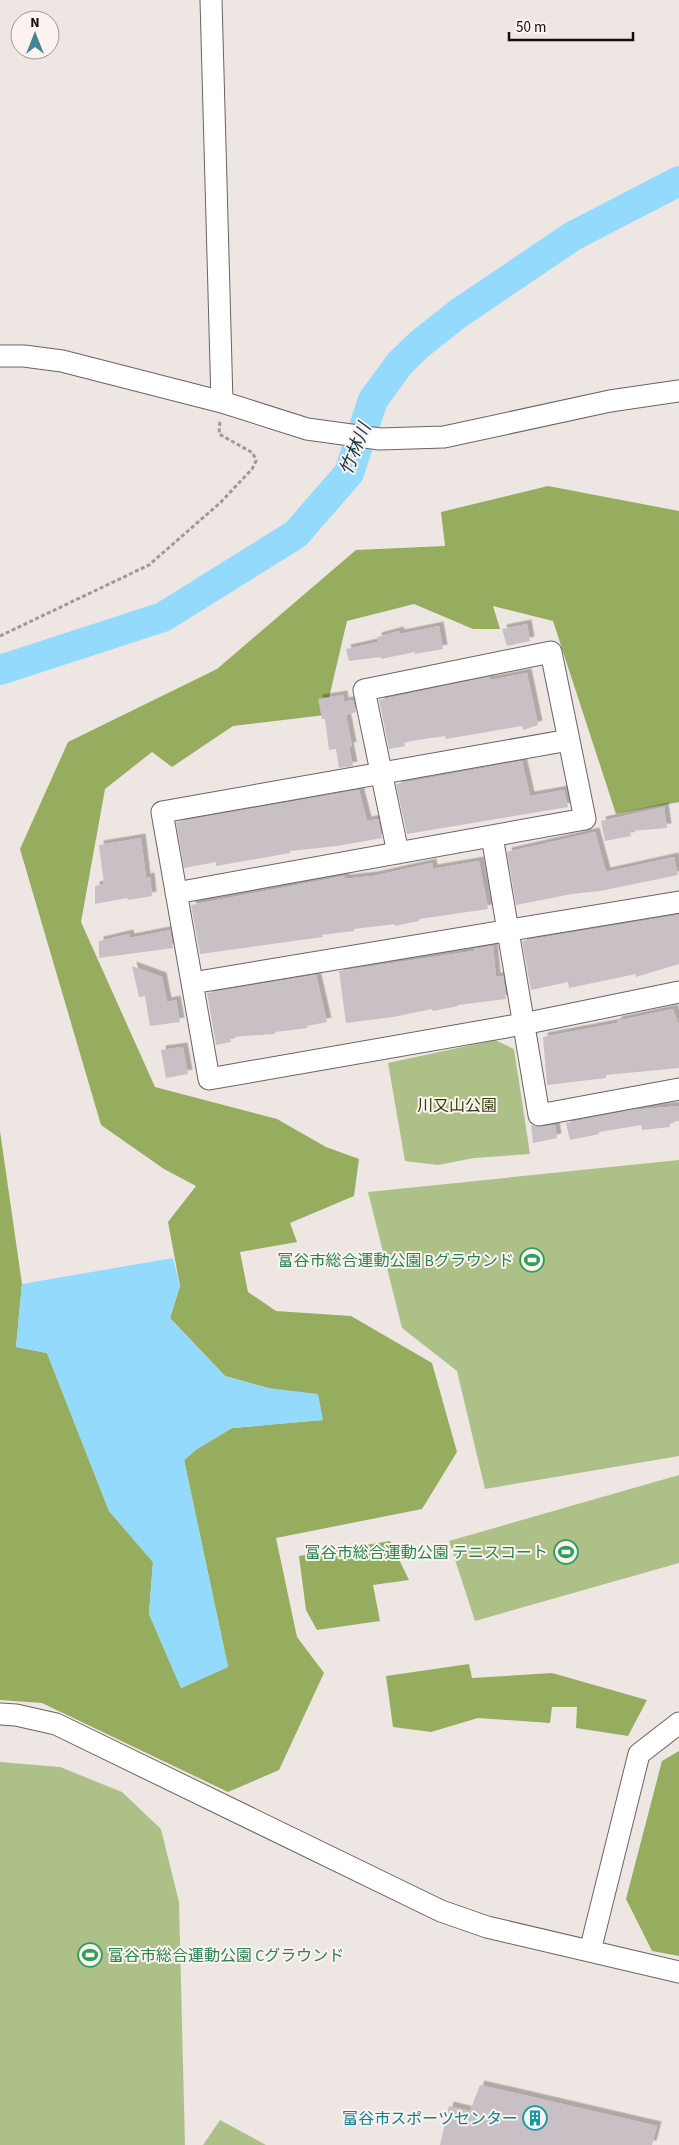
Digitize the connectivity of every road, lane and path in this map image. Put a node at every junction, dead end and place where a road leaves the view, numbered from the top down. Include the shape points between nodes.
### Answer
1 (211, 0) edge
2 (0, 356) edge
3 (679, 391) edge
4 (222, 402) junction
5 (0, 636) edge
6 (569, 740) junction
7 (381, 773) junction
8 (492, 836) junction
9 (398, 853) junction
10 (176, 893) junction
11 (679, 902) edge
12 (508, 930) junction
13 (192, 983) junction
14 (679, 992) edge
15 (523, 1024) junction
16 (679, 1090) edge
17 (0, 1714) edge
18 (679, 1723) edge
19 (590, 1951) junction
20 (679, 1972) edge

1 - 4 street
2 - 4 street via 62,361
3 - 4 street via 444,437 380,439 307,429
4 - 5 path via 219,434 252,453 256,461 221,502 149,565
6 - 7 street
6 - 7 street via 551,652 364,690
6 - 8 street via 585,819
7 - 9 street
7 - 10 street via 162,812
8 - 9 street
8 - 12 street
9 - 10 street
10 - 13 street
11 - 12 street
12 - 13 street
12 - 15 street
13 - 15 street via 209,1079
14 - 15 street
15 - 16 street via 539,1115
17 - 19 street via 56,1724 440,1911 487,1927
18 - 19 street via 639,1754
19 - 20 street

